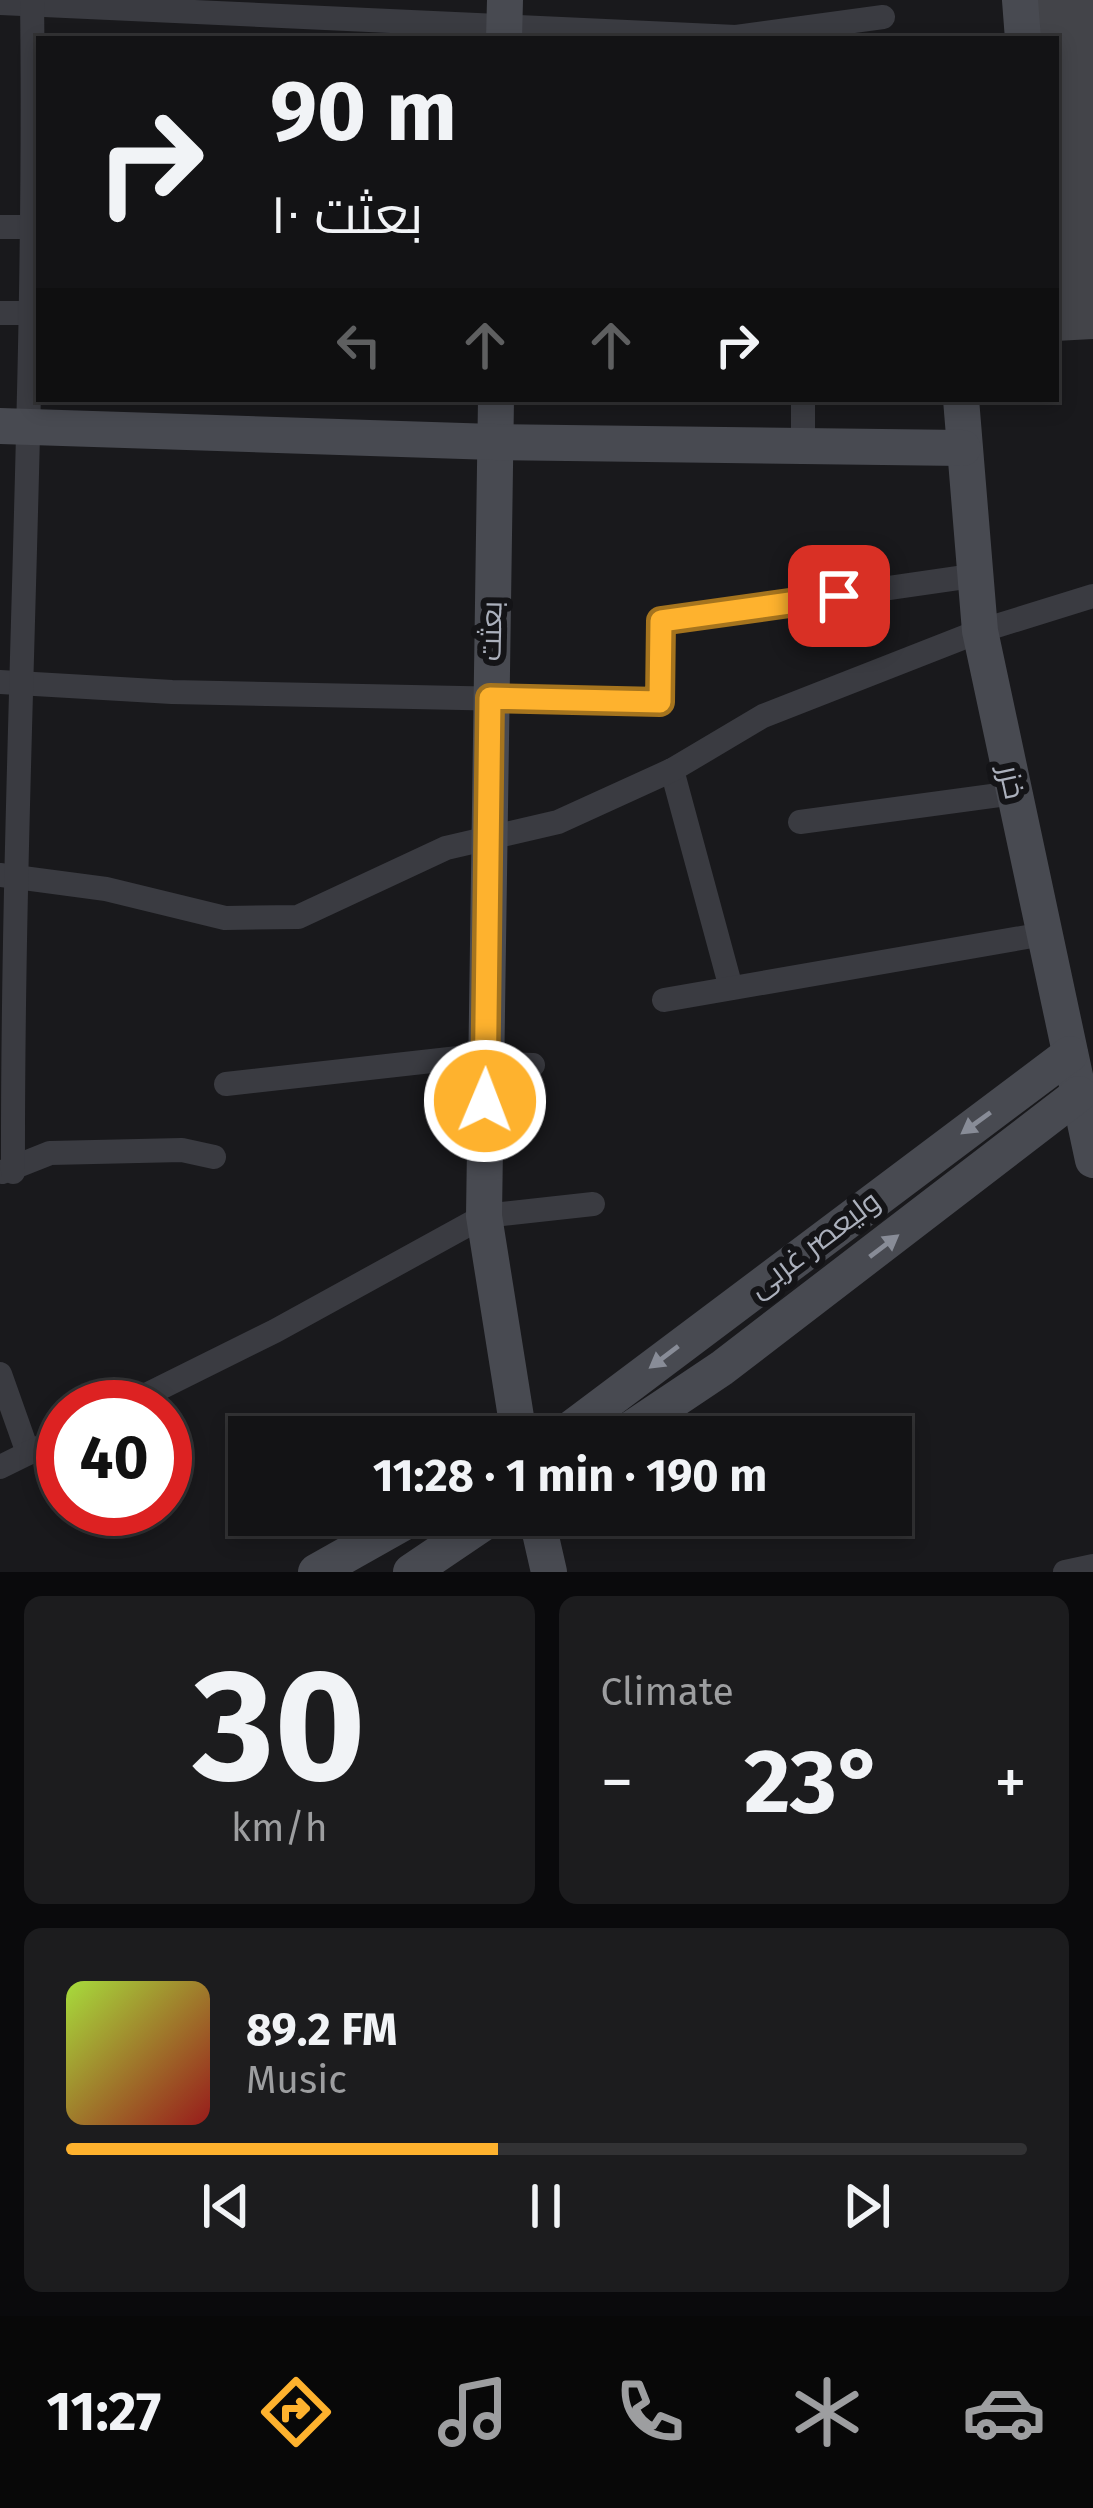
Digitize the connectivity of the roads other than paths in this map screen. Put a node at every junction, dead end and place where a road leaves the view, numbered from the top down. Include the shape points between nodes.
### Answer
1 (1020, 0) edge
2 (32, 2) edge
3 (0, 3) edge
4 (883, 16) dead end
5 (505, 21) edge
6 (690, 36) edge
7 (743, 36) edge
8 (1023, 36) edge
9 (0, 227) edge
10 (35, 227) edge
11 (0, 313) edge
12 (30, 313) junction
13 (496, 402) edge
14 (803, 402) edge
15 (961, 402) edge
16 (14, 426) edge
17 (494, 442) junction
18 (803, 446) junction
19 (963, 448) junction
20 (972, 577) junction
21 (1093, 596) edge
22 (980, 632) junction
23 (10, 682) edge
24 (490, 698) junction
25 (672, 770) junction
26 (1014, 793) junction
27 (800, 822) dead end
28 (487, 840) junction
29 (4, 877) edge
30 (1044, 934) junction
31 (731, 988) junction
32 (664, 1000) dead end
33 (1070, 1054) junction
34 (485, 1059) junction
35 (533, 1065) dead end
36 (226, 1084) dead end
37 (1079, 1094) junction
38 (214, 1157) dead end
39 (1093, 1160) edge
40 (7, 1172) edge
41 (593, 1204) dead end
42 (484, 1216) junction
43 (804, 1251) junction
44 (832, 1285) junction
45 (0, 1375) edge
46 (176, 1380) edge
47 (515, 1416) edge
48 (588, 1416) edge
49 (648, 1416) edge
50 (36, 1449) edge
51 (28, 1453) junction
52 (0, 1467) edge
53 (380, 1536) edge
54 (463, 1536) edge
55 (541, 1536) edge
56 (1093, 1567) edge
57 (316, 1572) edge
58 (411, 1572) edge
59 (549, 1572) edge
60 (1065, 1572) edge

1 - 8 street
2 - 3 street
2 - 5 street
2 - 10 street
4 - 7 street
5 - 6 street
9 - 10 street
10 - 12 street
11 - 12 street
12 - 16 street
13 - 17 street, بعثت
14 - 18 street
15 - 19 street, خزر
16 - 17 street
16 - 23 street
17 - 18 street
17 - 24 street, بعثت
18 - 19 street
19 - 20 street, خزر
20 - 22 street, خزر
20 - 24 street via 661,621 660,702
21 - 22 street
22 - 25 street via 764,716
22 - 26 street, خزر
23 - 24 street
23 - 29 street
24 - 28 street, بعثت
25 - 28 street via 558,822
25 - 31 street
26 - 27 street
26 - 30 street, خزر
28 - 29 street via 446,848 298,917 225,918 106,889
28 - 34 street, بعثت
29 - 40 street
30 - 31 street
30 - 33 street, خزر
31 - 32 street
33 - 37 street, خزر
33 -> 43 street, ولیعصر غربی
34 - 35 street
34 - 36 street
34 - 42 street, بعثت
37 - 39 street, خزر
44 -> 37 street, ولیعصر غربی
38 - 40 street via 182,1150 50,1153
41 - 42 street
42 - 46 street
42 - 47 street, بعثت
43 - 44 street
43 -> 48 street, ولیعصر غربی
44 - 49 street, ولیعصر غربی
45 - 51 street
50 - 51 street
51 - 52 street
53 - 57 street
54 - 58 street
55 - 59 street
56 - 60 street

